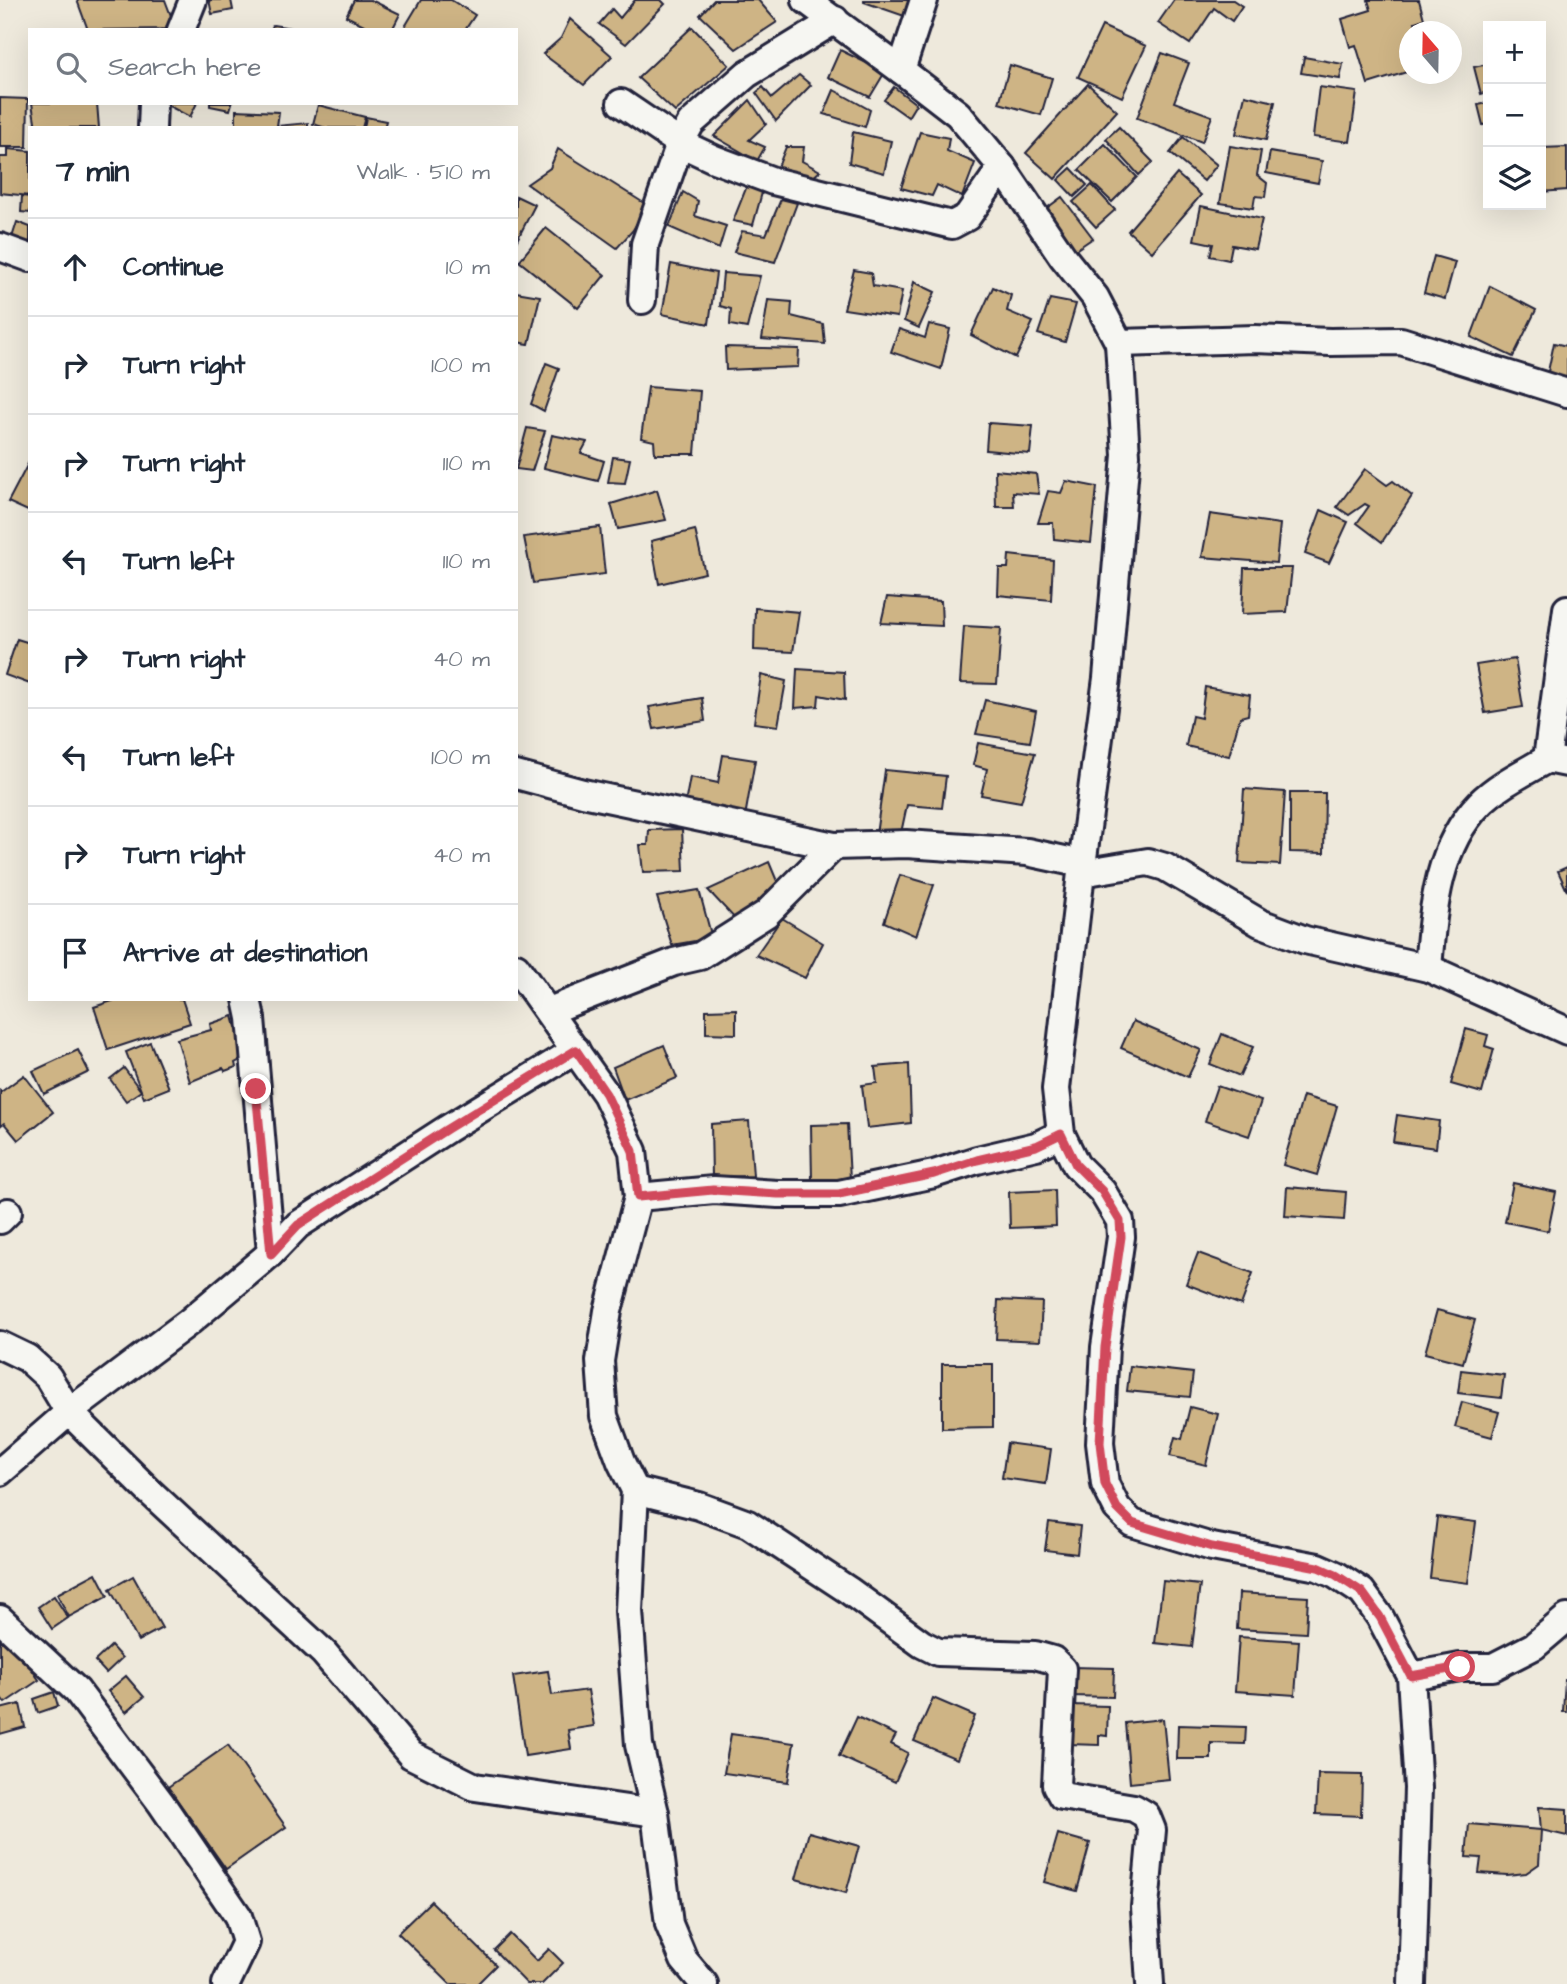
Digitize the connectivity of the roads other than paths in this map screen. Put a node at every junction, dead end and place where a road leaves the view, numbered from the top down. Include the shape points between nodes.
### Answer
1 (193, 0) edge
2 (806, 0) edge
3 (924, 0) edge
4 (835, 20) junction
5 (182, 28) edge
6 (901, 70) junction
7 (621, 103) dead end
8 (153, 105) edge
9 (152, 126) edge
10 (680, 143) junction
11 (1003, 167) junction
12 (0, 247) edge
13 (28, 257) edge
14 (642, 300) dead end
15 (1119, 343) junction
16 (1567, 393) edge
17 (1567, 608) edge
18 (1557, 761) edge
19 (518, 776) edge
20 (834, 846) junction
21 (1082, 869) junction
22 (1427, 968) junction
23 (518, 970) edge
24 (247, 1001) edge
25 (549, 1012) junction
26 (1567, 1031) edge
27 (576, 1050) junction
28 (1061, 1134) junction
29 (638, 1197) junction
30 (271, 1254) junction
31 (0, 1345) edge
32 (69, 1412) junction
33 (0, 1472) edge
34 (635, 1490) junction
35 (1567, 1618) edge
36 (0, 1619) edge
37 (1411, 1676) junction
38 (654, 1813) junction
39 (226, 1984) edge
40 (704, 1984) edge
41 (1150, 1984) edge
42 (1412, 1984) edge

1 - 5 street
2 - 4 street
3 - 6 street
4 - 6 street
4 - 10 street via 747,74 691,123
6 - 11 street via 958,114
7 - 10 street
8 - 9 street
10 - 11 street via 773,181 952,225 967,217
10 - 14 street via 645,244
11 - 15 street via 1095,297
12 - 13 street
15 - 16 street via 1401,341
15 - 21 street via 1126,455 1107,678
17 - 18 street
18 - 22 street via 1481,802 1464,823 1443,863
19 - 20 street
20 - 21 street via 906,844 1027,852
20 - 25 street via 766,914 700,956
21 - 22 street via 1148,862 1165,867 1260,923 1305,940
21 - 28 street via 1056,1089
22 - 26 street
23 - 25 street
24 - 30 street
25 - 27 street
27 - 29 street via 606,1094 633,1151
27 - 30 street via 298,1225
28 - 29 street via 1036,1146 934,1174 839,1194 713,1190
28 - 37 street via 1076,1165 1102,1191 1120,1221 1105,1347 1100,1443 1105,1484 1117,1508 1132,1523 1336,1575 1362,1592
29 - 34 street via 600,1361 604,1416
30 - 32 street
31 - 32 street via 27,1358 48,1377
32 - 33 street
32 - 38 street via 324,1653 411,1755 475,1787
34 - 38 street via 629,1611 639,1745
34 - 41 street via 748,1524 937,1652 1035,1655 1053,1660 1062,1669 1056,1785 1062,1796 1134,1808 1146,1815 1152,1830 1145,1907
35 - 37 street via 1534,1646 1493,1667 1460,1667
36 - 39 street via 77,1691 238,1916 246,1942
37 - 42 street via 1418,1788
38 - 40 street via 669,1924 684,1960

